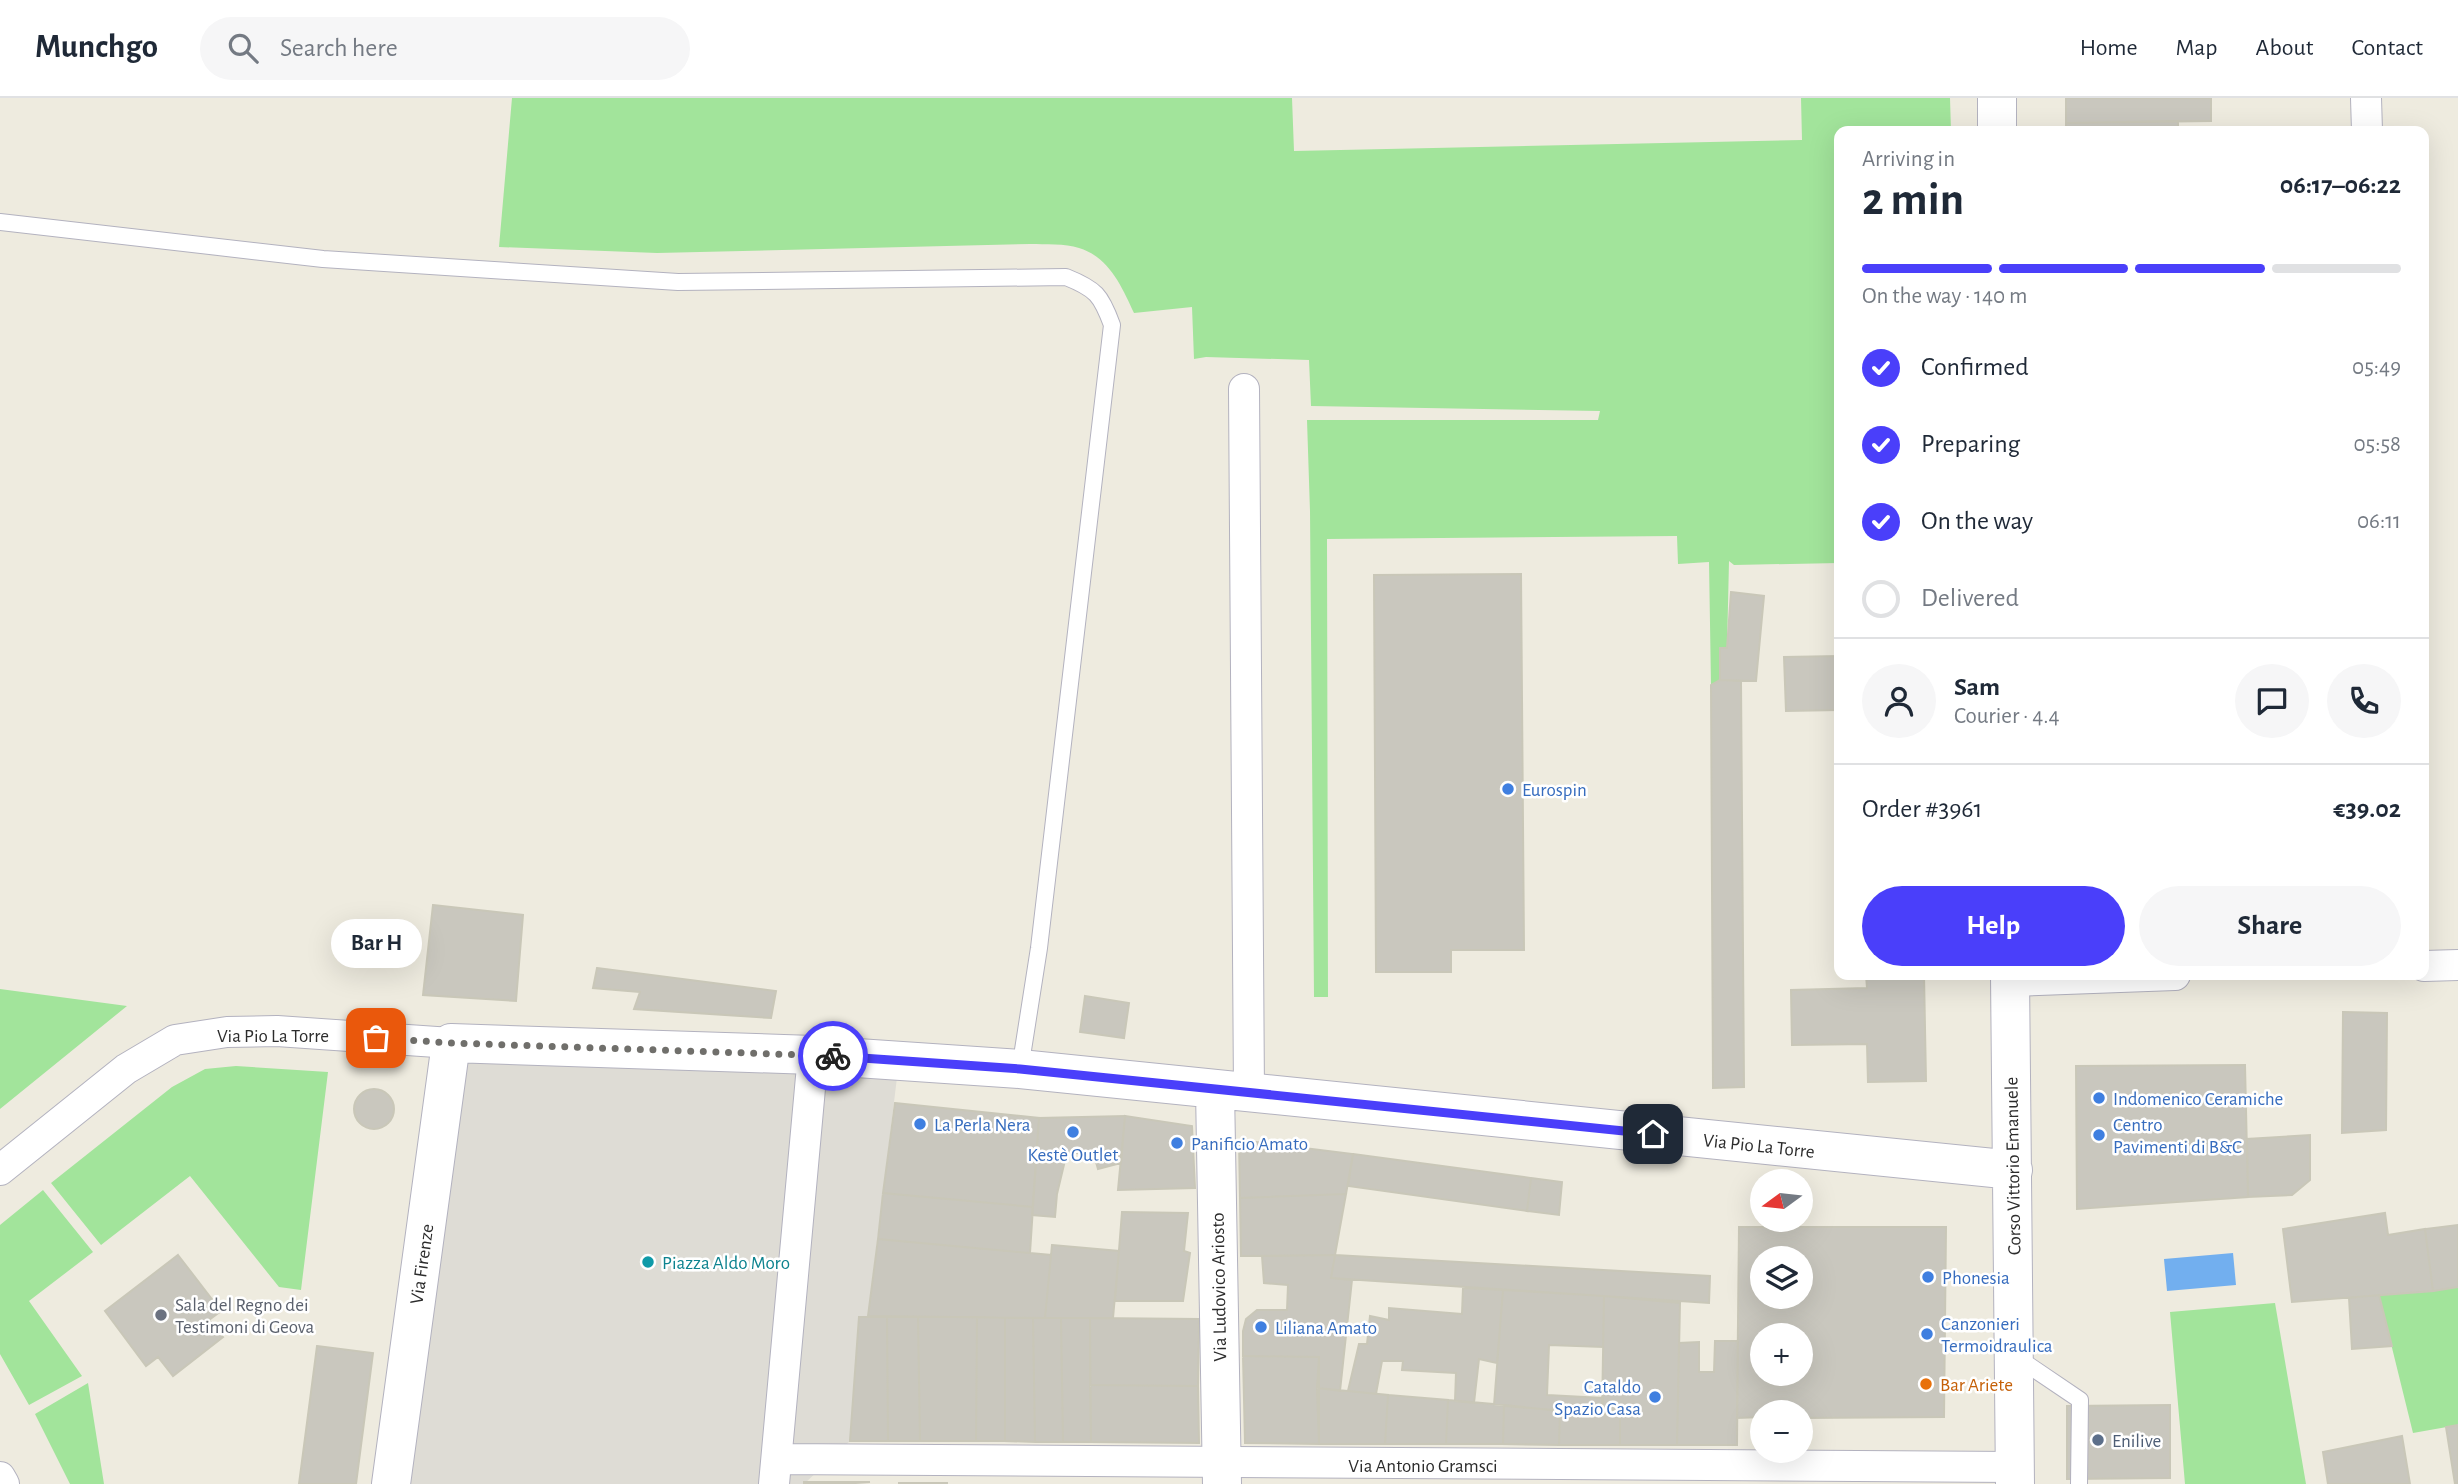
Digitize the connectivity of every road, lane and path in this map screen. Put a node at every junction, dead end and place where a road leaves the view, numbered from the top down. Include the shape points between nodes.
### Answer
1 (1997, 98) edge
2 (2366, 98) edge
3 (1997, 126) edge
4 (2367, 126) edge
5 (0, 222) edge
6 (1244, 389) dead end
7 (2458, 965) edge
8 (2429, 966) edge
9 (2010, 980) edge
10 (451, 1043) junction
11 (813, 1055) junction
12 (1020, 1069) junction
13 (1232, 1092) junction
14 (0, 1170) edge
15 (2013, 1170) junction
16 (2014, 1356) junction
17 (776, 1471) edge
18 (1222, 1474) edge
19 (2015, 1476) edge
20 (0, 1477) edge
21 (4, 1484) edge
22 (391, 1484) edge
23 (2079, 1484) edge

1 - 3 main road
2 - 4 street
5 - 12 lane via 323,259 678,282 1066,277 1090,286 1105,304 1112,325
6 - 13 street
7 - 8 street
9 - 15 main road, Corso Vittorio Emanuele
10 - 11 main road, Via Pio La Torre
10 - 14 street, Via Pio La Torre via 277,1031 175,1040 126,1069
10 - 22 main road, Via Firenze
11 - 12 main road, Via Pio La Torre
11 - 17 street
12 - 13 main road, Via Pio La Torre
13 - 15 main road, Via Pio La Torre
13 - 18 main road, Via Ludovico Ariosto
15 - 16 main road, Corso Vittorio Emanuele
16 - 19 main road, Corso Vittorio Emanuele
16 - 23 lane via 2080,1400
17 - 18 street, Via Antonio Gramsci via 830,1460
18 - 19 street, Via Antonio Gramsci
20 - 21 street

